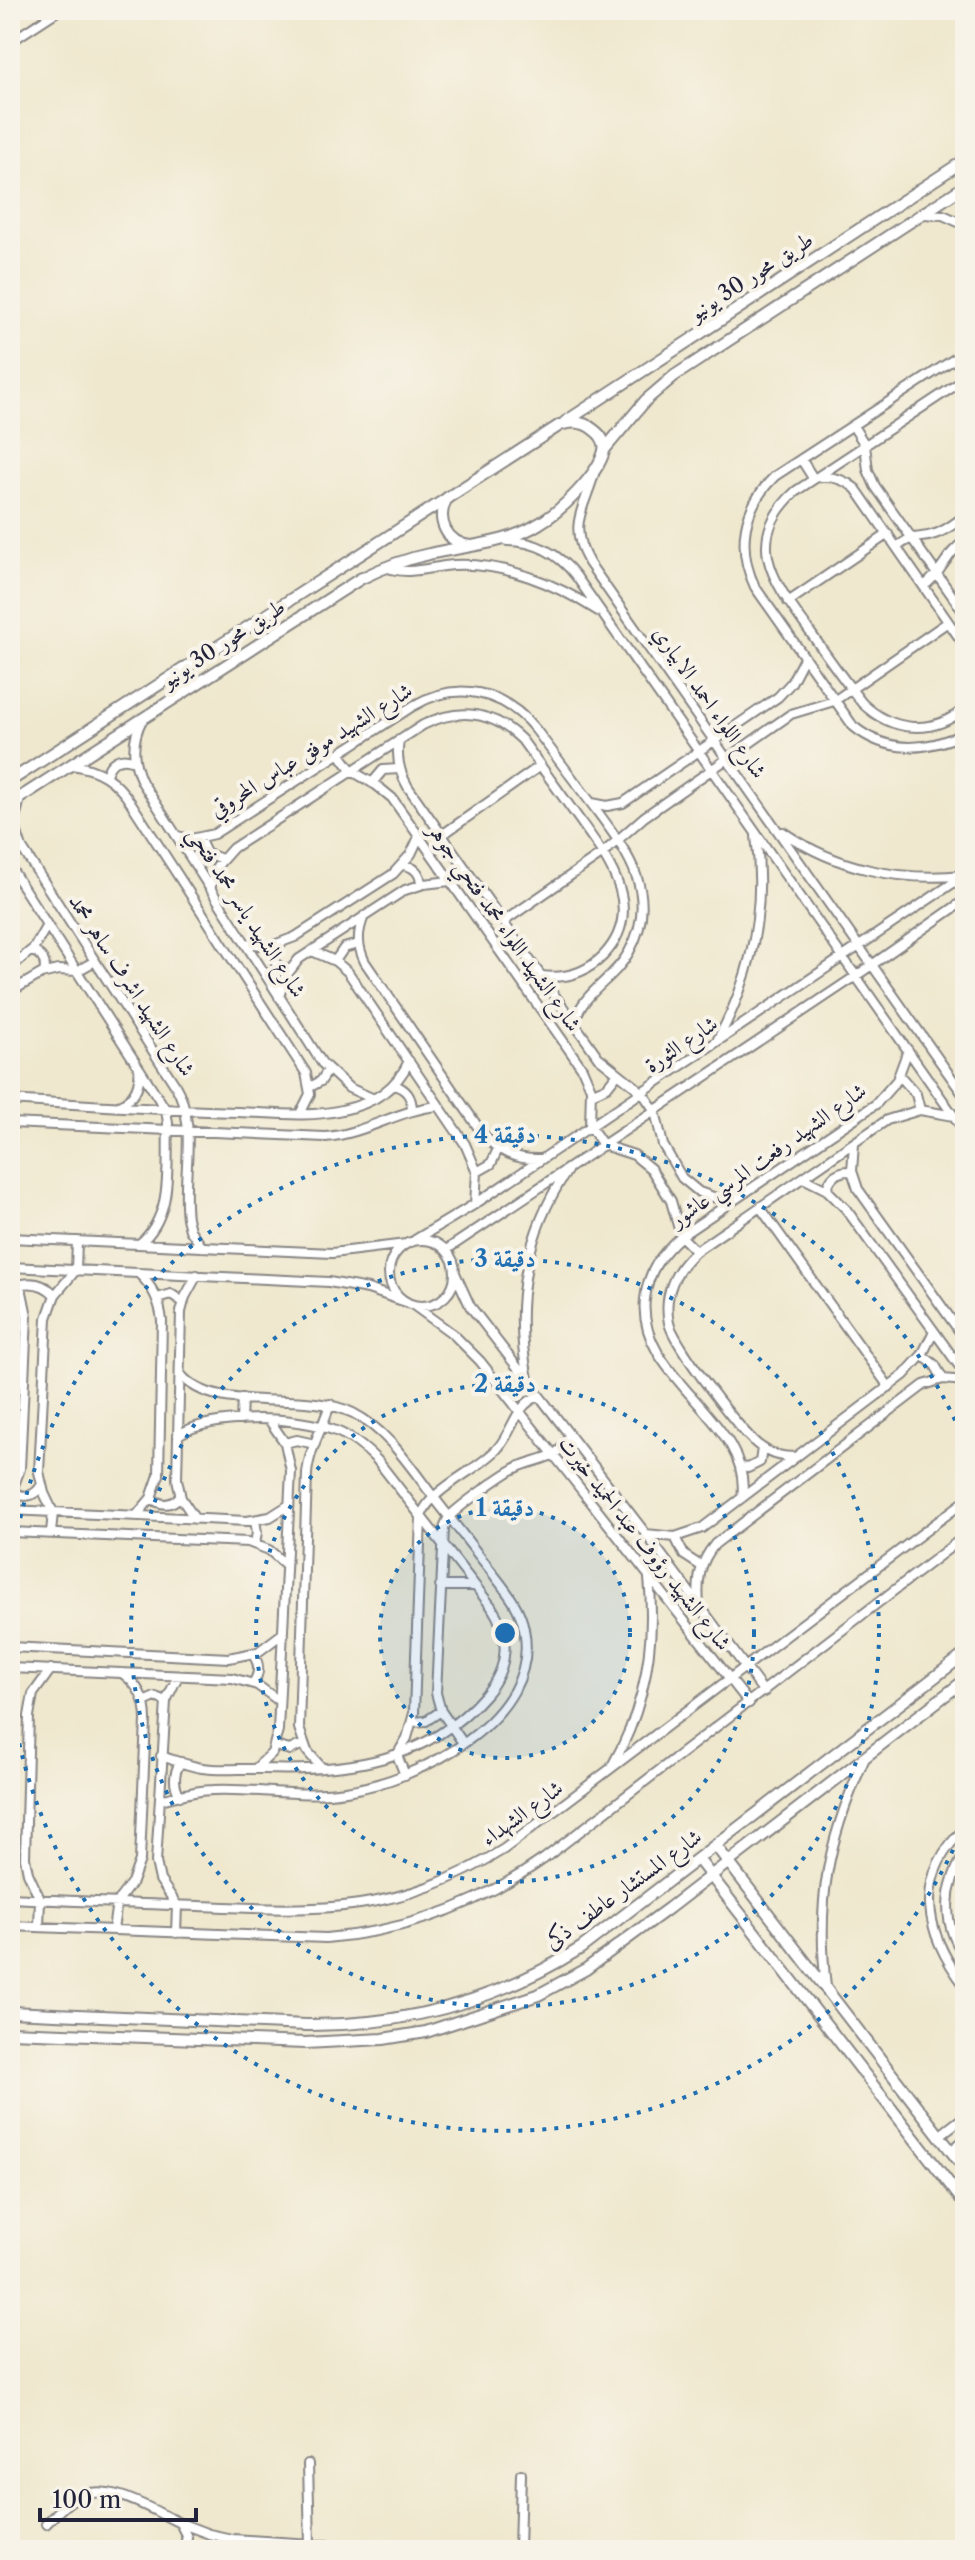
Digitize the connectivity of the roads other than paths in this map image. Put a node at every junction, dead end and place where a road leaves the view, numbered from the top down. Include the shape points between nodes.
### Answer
1 (59, 10) edge
2 (10, 19) edge
3 (14, 40) edge
4 (965, 160) edge
5 (965, 186) edge
6 (921, 214) junction
7 (965, 225) edge
8 (965, 352) edge
9 (965, 379) edge
10 (560, 425) junction
11 (853, 426) junction
12 (865, 445) junction
13 (604, 450) junction
14 (801, 459) junction
15 (596, 465) junction
16 (813, 478) junction
17 (447, 498) junction
18 (965, 516) edge
19 (888, 534) junction
20 (911, 536) junction
21 (502, 541) junction
22 (965, 541) edge
23 (471, 546) junction
24 (897, 547) junction
25 (385, 567) junction
26 (938, 576) junction
27 (924, 586) junction
28 (779, 589) junction
29 (764, 600) junction
30 (788, 602) junction
31 (965, 614) edge
32 (603, 615) junction
33 (948, 622) junction
34 (965, 646) edge
35 (804, 658) junction
36 (851, 688) junction
37 (834, 701) junction
38 (965, 708) edge
39 (400, 714) junction
40 (143, 719) junction
41 (411, 732) junction
42 (965, 733) edge
43 (399, 740) junction
44 (715, 740) junction
45 (699, 751) junction
46 (339, 753) junction
47 (728, 758) junction
48 (134, 761) junction
49 (71, 765) junction
50 (540, 766) junction
51 (399, 769) junction
52 (712, 770) junction
53 (352, 771) junction
54 (106, 776) junction
55 (571, 777) junction
56 (10, 781) edge
57 (372, 783) junction
58 (556, 787) junction
59 (20, 798) junction
60 (590, 803) junction
61 (10, 804) edge
62 (777, 828) junction
63 (755, 832) junction
64 (13, 833) edge
65 (442, 835) junction
66 (177, 836) junction
67 (419, 837) junction
68 (199, 838) junction
69 (619, 841) junction
70 (603, 853) junction
71 (222, 859) junction
72 (402, 865) junction
73 (10, 867) edge
74 (466, 869) junction
75 (965, 875) edge
76 (450, 881) junction
77 (421, 885) junction
78 (210, 889) junction
79 (965, 900) edge
80 (364, 916) junction
81 (503, 922) junction
82 (47, 925) junction
83 (245, 943) junction
84 (358, 944) junction
85 (271, 946) junction
86 (860, 946) junction
87 (31, 951) junction
88 (312, 951) junction
89 (843, 958) junction
90 (95, 961) junction
91 (335, 961) junction
92 (873, 964) junction
93 (10, 968) edge
94 (289, 970) junction
95 (77, 971) junction
96 (44, 973) junction
97 (541, 976) junction
98 (856, 976) junction
99 (10, 992) edge
100 (279, 997) junction
101 (574, 1023) junction
102 (717, 1042) junction
103 (908, 1050) junction
104 (409, 1061) junction
105 (139, 1068) junction
106 (328, 1070) junction
107 (618, 1073) junction
108 (900, 1076) junction
109 (394, 1085) junction
110 (310, 1087) junction
111 (642, 1092) junction
112 (591, 1094) junction
113 (965, 1097) edge
114 (374, 1099) junction
115 (10, 1100) edge
116 (117, 1106) junction
117 (439, 1106) junction
118 (166, 1110) junction
119 (186, 1110) junction
120 (412, 1110) junction
121 (920, 1110) junction
122 (655, 1111) junction
123 (300, 1114) junction
124 (954, 1116) junction
125 (10, 1123) edge
126 (590, 1126) junction
127 (168, 1130) junction
128 (188, 1131) junction
129 (965, 1132) edge
130 (854, 1142) junction
131 (603, 1145) junction
132 (498, 1149) junction
133 (542, 1159) junction
134 (570, 1167) junction
135 (852, 1171) junction
136 (477, 1172) junction
137 (803, 1178) junction
138 (827, 1190) junction
139 (730, 1203) junction
140 (475, 1204) junction
141 (760, 1207) junction
142 (681, 1236) junction
143 (10, 1238) edge
144 (77, 1241) junction
145 (410, 1242) junction
146 (139, 1244) junction
147 (202, 1247) junction
148 (446, 1250) junction
149 (696, 1251) junction
150 (10, 1267) edge
151 (76, 1270) junction
152 (138, 1273) junction
153 (455, 1273) junction
154 (10, 1274) edge
155 (197, 1275) junction
156 (18, 1285) junction
157 (55, 1295) junction
158 (157, 1298) junction
159 (183, 1302) junction
160 (409, 1304) junction
161 (934, 1331) junction
162 (965, 1339) edge
163 (922, 1355) junction
164 (965, 1374) edge
165 (181, 1375) junction
166 (943, 1379) junction
167 (965, 1381) edge
168 (529, 1384) junction
169 (889, 1387) junction
170 (539, 1396) junction
171 (242, 1398) junction
172 (330, 1404) junction
173 (519, 1411) junction
174 (241, 1420) junction
175 (270, 1421) junction
176 (324, 1426) junction
177 (178, 1435) junction
178 (569, 1435) junction
179 (285, 1443) junction
180 (315, 1444) junction
181 (762, 1448) junction
182 (554, 1456) junction
183 (796, 1457) junction
184 (741, 1467) junction
185 (41, 1486) junction
186 (12, 1494) edge
187 (180, 1496) junction
188 (151, 1498) junction
189 (434, 1498) junction
190 (742, 1498) junction
191 (965, 1501) edge
192 (289, 1505) junction
193 (10, 1510) edge
194 (53, 1512) junction
195 (136, 1516) junction
196 (421, 1516) junction
197 (449, 1517) junction
198 (195, 1519) junction
199 (255, 1521) junction
200 (10, 1532) edge
201 (51, 1533) junction
202 (646, 1534) junction
203 (965, 1536) edge
204 (675, 1537) junction
205 (442, 1541) junction
206 (255, 1544) junction
207 (286, 1565) junction
208 (701, 1566) junction
209 (648, 1578) junction
210 (440, 1586) junction
211 (475, 1586) junction
212 (699, 1606) junction
213 (282, 1634) junction
214 (10, 1647) edge
215 (252, 1654) junction
216 (965, 1654) edge
217 (10, 1668) edge
218 (745, 1668) junction
219 (51, 1669) junction
220 (121, 1673) junction
221 (178, 1676) junction
222 (730, 1680) junction
223 (965, 1680) edge
224 (253, 1683) junction
225 (764, 1692) junction
226 (166, 1701) junction
227 (279, 1701) junction
228 (144, 1702) junction
229 (749, 1703) junction
230 (441, 1711) junction
231 (412, 1722) junction
232 (451, 1725) junction
233 (463, 1743) junction
234 (303, 1744) junction
235 (275, 1746) junction
236 (397, 1755) junction
237 (161, 1756) junction
238 (864, 1759) junction
239 (181, 1762) junction
240 (255, 1769) junction
241 (323, 1769) junction
242 (610, 1770) junction
243 (405, 1775) junction
244 (180, 1796) junction
245 (160, 1800) junction
246 (742, 1826) junction
247 (965, 1828) edge
248 (754, 1843) junction
249 (716, 1846) junction
250 (965, 1854) edge
251 (698, 1859) junction
252 (729, 1863) junction
253 (711, 1876) junction
254 (656, 1891) junction
255 (10, 1898) edge
256 (40, 1899) junction
257 (117, 1902) junction
258 (761, 1904) junction
259 (177, 1905) junction
260 (669, 1908) junction
261 (930, 1914) junction
262 (947, 1914) junction
263 (743, 1917) junction
264 (10, 1926) edge
265 (39, 1927) junction
266 (113, 1930) junction
267 (176, 1933) junction
268 (965, 1956) edge
269 (965, 1986) edge
270 (826, 1988) junction
271 (10, 2012) edge
272 (28, 2012) junction
273 (10, 2032) edge
274 (26, 2032) junction
275 (965, 2116) edge
276 (939, 2136) junction
277 (965, 2139) edge
278 (951, 2151) junction
279 (965, 2169) edge
280 (965, 2204) edge
281 (308, 2464) dead end
282 (521, 2474) dead end
283 (180, 2523) junction
284 (46, 2524) dead end
285 (310, 2544) junction
286 (186, 2548) edge
287 (407, 2550) edge
288 (519, 2550) edge

1 - 3 street
2 - 3 street
4 - 10 street, طريق محور 30 يونيو
5 - 6 street, طريق محور 30 يونيو
6 - 7 street via 943,215
6 - 13 street, طريق محور 30 يونيو via 674,376
8 - 11 street
9 - 12 street
10 - 13 street via 589,426 604,442
10 - 17 street, طريق محور 30 يونيو
11 - 12 street
11 - 14 street
12 - 16 street
12 - 20 street via 871,478
13 - 15 street, طريق محور 30 يونيو
14 - 16 street
14 - 29 street via 764,487 745,528 745,559
15 - 21 street, طريق محور 30 يونيو via 559,510
15 - 44 street, شارع اللواء احمد الابياري via 579,516 584,554
16 - 19 street via 849,483
16 - 28 street via 787,499 769,531 767,555
17 - 23 street via 441,513 444,529 455,542
17 - 56 street, طريق محور 30 يونيو
18 - 20 street via 934,535
19 - 24 street
19 - 30 street
20 - 24 street
20 - 26 street
21 - 23 street, طريق محور 30 يونيو
21 - 32 street, شارع اللواء احمد الابياري via 534,545 562,561
22 - 26 street via 952,550
23 - 25 street, طريق محور 30 يونيو
24 - 27 street
25 - 32 street via 409,572 453,565 501,569 564,592
25 - 40 street, طريق محور 30 يونيو
26 - 27 street
26 - 31 street
27 - 33 street
28 - 29 street
28 - 30 street
29 - 35 street
30 - 36 street
32 - 45 street, شارع اللواء احمد الابياري
33 - 34 street
33 - 36 street
35 - 37 street
35 - 44 street via 778,697
36 - 37 street
36 - 38 street via 871,712 906,727 943,723
37 - 42 street via 862,733 893,747 932,746
37 - 47 street via 791,714
39 - 41 street
39 - 46 street, شارع الشهيد موفق عباس المحروقي
39 - 55 street, شارع الشهيد موفق عباس المحروقي via 446,692 493,696 527,719
40 - 48 street
40 - 49 street, طريق محور 30 يونيو
41 - 43 street, شارع الشهيد موفق عباس المحروقي
41 - 50 street, شارع الشهيد موفق عباس المحروقي via 444,716 488,717 514,733
43 - 51 street
43 - 53 street, شارع الشهيد موفق عباس المحروقي
44 - 45 street
44 - 47 street, شارع اللواء احمد الابياري
45 - 52 street, شارع اللواء احمد الابياري
45 - 60 street via 623,803
46 - 53 street
46 - 68 street, شارع الشهيد موفق عباس المحروقي via 214,834
47 - 52 street
47 - 62 street, شارع اللواء احمد الابياري
48 - 54 street via 114,761
48 - 66 street, شارع الشهيد ياسر محمد فتحي
49 - 54 street
49 - 59 street, طريق محور 30 يونيو
50 - 58 street, شارع الشهيد موفق عباس المحروقي
50 - 65 street
51 - 57 street via 383,770
51 - 65 street, شارع الشهيد اللواء محمد فتحي جوهر
52 - 63 street, شارع اللواء احمد الابياري
52 - 69 street
53 - 57 street, شارع الشهيد اللواء محمد فتحي جوهر
53 - 71 street, شارع الشهيد موفق عباس المحروقي
54 - 110 street, شارع الشهيد ياسر محمد فتحي via 131,803 302,1066
55 - 58 street
55 - 60 street, شارع الشهيد موفق عباس المحروقي
57 - 67 street, شارع الشهيد اللواء محمد فتحي جوهر via 392,798
58 - 70 street, شارع الشهيد موفق عباس المحروقي
59 - 61 street, طريق محور 30 يونيو
59 - 64 street, شارع الشهيد اشرف ساهر محمد
60 - 69 street, شارع الشهيد موفق عباس المحروقي
62 - 75 street via 819,853 865,870 915,877
62 - 86 street, شارع اللواء احمد الابياري
63 - 89 street, شارع اللواء احمد الابياري
63 - 102 street via 759,887 754,943
64 - 90 street, شارع الشهيد اشرف ساهر محمد
65 - 74 street, شارع الشهيد اللواء محمد فتحي جوهر
66 - 68 street, شارع الشهيد موفق عباس المحروقي
66 - 78 street, شارع الشهيد ياسر محمد فتحي
67 - 72 street
67 - 76 street, شارع الشهيد اللواء محمد فتحي جوهر
68 - 71 street via 206,853
69 - 70 street
69 - 101 street, شارع الشهيد موفق عباس المحروقي via 639,880 642,908 637,933 622,964 585,999
70 - 81 street
70 - 97 street, شارع الشهيد موفق عباس المحروقي via 622,899 616,937 585,969
71 - 78 street
72 - 77 street via 417,873
72 - 85 street via 295,937
73 - 82 street, شارع الشهيد اشرف ساهر محمد
74 - 76 street
74 - 81 street, شارع الشهيد اللواء محمد فتحي جوهر
75 - 86 street, شارع الثورة
76 - 77 street
76 - 112 street, شارع الشهيد اللواء محمد فتحي جوهر via 582,1068
77 - 80 street
78 - 83 street, شارع الشهيد ياسر محمد فتحي
79 - 92 street, شارع الثورة
80 - 84 street
80 - 88 street
81 - 97 street, شارع الشهيد اللواء محمد فتحي جوهر
82 - 87 street
82 - 95 street, شارع الشهيد اشرف ساهر محمد
83 - 85 street
83 - 100 street, شارع الشهيد ياسر محمد فتحي
84 - 91 street via 344,948
84 - 132 street via 373,974
85 - 94 street via 273,960
86 - 89 street, شارع الثورة
86 - 92 street, شارع اللواء احمد الابياري
87 - 93 street
87 - 96 street via 44,961
88 - 91 street
88 - 94 street
89 - 98 street, شارع اللواء احمد الابياري
89 - 102 street, شارع الثورة
90 - 95 street
90 - 119 street, شارع الشهيد اشرف ساهر محمد
91 - 104 street
92 - 98 street, شارع الثورة
92 - 113 street, شارع اللواء احمد الابياري
94 - 100 street
95 - 96 street
95 - 105 street, شارع الشهيد اشرف ساهر محمد
96 - 99 street
97 - 101 street, شارع الشهيد اللواء محمد فتحي جوهر
98 - 103 street, شارع اللواء احمد الابياري
98 - 122 street, شارع الثورة
100 - 106 street, شارع الشهيد ياسر محمد فتحي
101 - 107 street, شارع الشهيد اللواء محمد فتحي جوهر via 598,1057
102 - 111 street, شارع الثورة
103 - 108 street, شارع الشهيد رفعت المرسي عاشور
103 - 124 street, شارع اللواء احمد الابياري
104 - 109 street
104 - 117 street
105 - 116 street via 137,1088
105 - 118 street, شارع الشهيد اشرف ساهر محمد
106 - 110 street
106 - 114 street, شارع الشهيد ياسر محمد فتحي via 349,1088
107 - 111 street, شارع الشهيد اللواء محمد فتحي جوهر
107 - 112 street via 607,1087
108 - 121 street via 916,1094
108 - 139 street, شارع الشهيد رفعت المرسي عاشور via 876,1104
109 - 114 street
109 - 120 street via 409,1096
110 - 123 street
111 - 122 street, شارع الشهيد اللواء محمد فتحي جوهر
111 - 126 street, شارع الثورة
112 - 126 street, شارع الشهيد اللواء محمد فتحي جوهر
114 - 123 street via 344,1110
115 - 116 street
116 - 118 street
117 - 120 street
117 - 136 street via 471,1153
118 - 119 street
118 - 127 street, شارع الشهيد اشرف ساهر محمد
119 - 123 street
119 - 128 street, شارع الشهيد اشرف ساهر محمد
120 - 128 street via 333,1136
121 - 124 street, شارع الشهيد رفعت المرسي عاشور
121 - 130 street, شارع الشهيد رفعت المرسي عاشور via 887,1120
122 - 131 street, شارع الثورة
122 - 139 street, شارع الشهيد اللواء محمد فتحي جوهر via 663,1145 682,1178 699,1192
124 - 129 street, شارع اللواء احمد الابياري
125 - 127 street
126 - 131 street
126 - 133 street, شارع الثورة
127 - 128 street
127 - 146 street, شارع الشهيد اشرف ساهر محمد via 164,1208 155,1228
128 - 147 street, شارع الشهيد اشرف ساهر محمد via 186,1211 190,1230
130 - 135 street
130 - 137 street, شارع الشهيد رفعت المرسي عاشور
131 - 134 street, شارع الثورة
131 - 142 street via 634,1155 651,1169 671,1201
132 - 133 street via 519,1158
132 - 136 street via 491,1164
133 - 140 street, شارع الثورة
134 - 148 street, شارع الثورة
134 - 168 street via 542,1216 525,1270 521,1327
135 - 138 street via 832,1177
135 - 162 street via 863,1197
136 - 140 street
137 - 138 street
137 - 141 street, شارع الشهيد رفعت المرسي عاشور
138 - 161 street
139 - 142 street, شارع الشهيد رفعت المرسي عاشور
140 - 145 street, شارع الثورة
141 - 149 street, شارع الشهيد رفعت المرسي عاشور
141 - 169 street
142 - 149 street
142 - 184 street, شارع الشهيد رفعت المرسي عاشور via 650,1275 644,1304 649,1336
143 - 144 street, شارع الثورة
144 - 146 street, شارع الثورة
144 - 151 street
145 - 147 street, شارع الثورة via 332,1253
145 - 148 street via 431,1241
145 - 160 street via 394,1254 389,1269 391,1285
146 - 147 street, شارع الثورة
148 - 153 street
149 - 181 street, شارع الشهيد رفعت المرسي عاشور via 670,1287 667,1310 672,1332
150 - 151 street
151 - 152 street
151 - 157 street
152 - 155 street
152 - 158 street
153 - 160 street via 442,1300 428,1306
153 - 168 street, شارع الشهيد رؤوف عبد الحميد خيرت via 470,1306
154 - 156 street
155 - 159 street
155 - 160 street via 329,1282
156 - 157 street via 35,1283
156 - 186 street via 27,1316 20,1469
157 - 185 street via 47,1318
158 - 159 street via 171,1294
158 - 188 street via 162,1321 159,1475
159 - 165 street
160 - 173 street, شارع الشهيد رؤوف عبد الحميد خيرت via 462,1343
161 - 163 street
161 - 164 street
163 - 166 street
163 - 169 street
165 - 171 street via 209,1395
165 - 177 street
166 - 167 street
166 - 208 street via 916,1390 715,1544
168 - 170 street, شارع الشهيد رؤوف عبد الحميد خيرت
169 - 183 street
170 - 173 street
170 - 178 street, شارع الشهيد رؤوف عبد الحميد خيرت
171 - 172 street
171 - 174 street
172 - 176 street
172 - 189 street via 381,1432
173 - 182 street, شارع الشهيد رؤوف عبد الحميد خيرت
173 - 189 street via 499,1447
174 - 175 street
174 - 177 street via 209,1422
175 - 176 street
175 - 179 street
176 - 180 street
176 - 196 street via 366,1449
177 - 187 street
178 - 182 street
178 - 202 street, شارع الشهيد رؤوف عبد الحميد خيرت
179 - 180 street
179 - 192 street
180 - 234 street via 307,1474 299,1728
181 - 183 street
181 - 184 street via 760,1462
182 - 197 street via 515,1468
182 - 209 street, شارع الشهيد رؤوف عبد الحميد خيرت
183 - 190 street
184 - 190 street, شارع الشهيد رفعت المرسي عاشور
185 - 186 street via 28,1496
185 - 194 street
187 - 188 street via 164,1504
187 - 198 street
188 - 195 street
189 - 196 street
189 - 197 street
190 - 204 street via 702,1528
191 - 218 street, شارع الشهداء
192 - 199 street
192 - 207 street
193 - 194 street
194 - 195 street
194 - 201 street
195 - 198 street
196 - 205 street
196 - 231 street
197 - 205 street
197 - 233 street via 519,1610 526,1642 515,1690
198 - 199 street
199 - 206 street
200 - 201 street
201 - 206 street
202 - 204 street
202 - 212 street, شارع الشهيد رؤوف عبد الحميد خيرت
203 - 225 street
204 - 208 street via 684,1555
205 - 210 street
205 - 211 street
206 - 207 street
207 - 213 street
208 - 212 street
209 - 222 street, شارع الشهيد رؤوف عبد الحميد خيرت
209 - 242 street via 651,1638 646,1677 628,1735
210 - 211 street
210 - 230 street via 436,1693
211 - 232 street via 498,1618 505,1657 489,1691
212 - 218 street, شارع الشهيد رؤوف عبد الحميد خيرت
213 - 215 street
213 - 227 street
214 - 215 street via 229,1658
215 - 224 street via 258,1671
216 - 246 street, شارع المستشار عاطف ذكى
217 - 219 street
218 - 222 street, شارع الشهداء
218 - 225 street, شارع الشهيد رؤوف عبد الحميد خيرت
219 - 220 street
219 - 256 street via 33,1694 29,1716 25,1858
220 - 221 street
220 - 228 street via 136,1685
221 - 224 street
221 - 226 street
222 - 229 street, شارع الشهيد رؤوف عبد الحميد خيرت
222 - 242 street, شارع الشهداء
223 - 238 street, شارع المستشار عاطف ذكى
224 - 227 street
225 - 229 street
226 - 228 street via 155,1697
226 - 237 street
227 - 235 street
228 - 257 street via 140,1860
229 - 267 street via 537,1864 460,1907 403,1926 345,1936
230 - 231 street
230 - 232 street
231 - 236 street
232 - 233 street
232 - 236 street
233 - 243 street
234 - 235 street via 290,1750
234 - 241 street
235 - 240 street
236 - 241 street
236 - 243 street
237 - 239 street
237 - 245 street
238 - 248 street, شارع المستشار عاطف ذكى
238 - 270 street via 826,1870
239 - 240 street via 205,1769
239 - 244 street via 174,1781
240 - 241 street
242 - 259 street, شارع الشهداء via 504,1849 419,1891 320,1909
243 - 244 street via 322,1794 214,1790
244 - 245 street
245 - 259 street via 158,1871
246 - 248 street
246 - 249 street, شارع المستشار عاطف ذكى
247 - 261 street via 941,1859
248 - 252 street, شارع المستشار عاطف ذكى
249 - 251 street, شارع المستشار عاطف ذكى
249 - 252 street
250 - 262 street via 948,1891
251 - 253 street
251 - 254 street, شارع المستشار عاطف ذكى
252 - 253 street, شارع المستشار عاطف ذكى
252 - 258 street
253 - 260 street, شارع المستشار عاطف ذكى
253 - 263 street
254 - 260 street
254 - 272 street, شارع المستشار عاطف ذكى via 581,1948 539,1972 473,2001 403,2019 329,2025
255 - 256 street, شارع الشهداء
256 - 257 street, شارع الشهداء
256 - 265 street
257 - 259 street, شارع الشهداء
257 - 266 street
258 - 263 street
258 - 270 street
259 - 267 street
260 - 274 street, شارع المستشار عاطف ذكى via 586,1969 538,1995 426,2032 305,2043
261 - 262 street
261 - 269 street via 943,1955
262 - 268 street
263 - 280 street
264 - 265 street
265 - 266 street
266 - 267 street
270 - 276 street
271 - 272 street, شارع المستشار عاطف ذكى
272 - 274 street
273 - 274 street, شارع المستشار عاطف ذكى
275 - 276 street
276 - 278 street
277 - 278 street
278 - 279 street
281 - 285 street
282 - 288 street
283 - 284 street via 101,2491 72,2499
283 - 285 street via 232,2539
283 - 286 street
285 - 287 street

